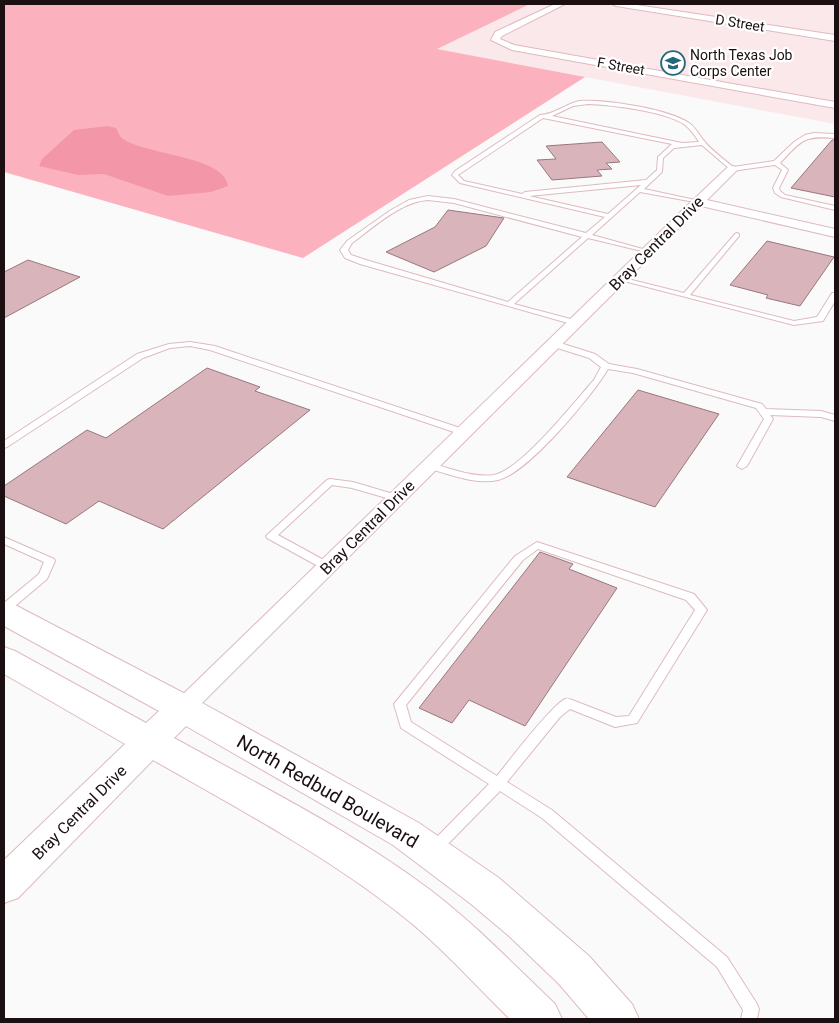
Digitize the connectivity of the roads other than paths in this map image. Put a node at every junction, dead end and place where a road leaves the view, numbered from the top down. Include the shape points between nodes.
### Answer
1 (561, 4) edge
2 (616, 4) edge
3 (835, 38) edge
4 (835, 105) edge
5 (547, 117) junction
6 (835, 136) edge
7 (703, 143) junction
8 (684, 145) junction
9 (776, 163) junction
10 (732, 169) junction
11 (649, 182) junction
12 (641, 190) junction
13 (516, 194) junction
14 (698, 202) junction
15 (835, 208) edge
16 (610, 216) junction
17 (835, 231) edge
18 (737, 235) dead end
19 (587, 236) junction
20 (648, 252) junction
21 (620, 279) junction
22 (686, 295) junction
23 (835, 295) edge
24 (509, 305) junction
25 (575, 324) junction
26 (554, 344) junction
27 (606, 366) junction
28 (764, 412) junction
29 (835, 418) edge
30 (463, 432) junction
31 (4, 444) edge
32 (430, 466) junction
33 (742, 466) dead end
34 (397, 498) junction
35 (4, 540) edge
36 (327, 567) junction
37 (4, 609) edge
38 (4, 613) edge
39 (4, 659) edge
40 (183, 708) junction
41 (151, 741) junction
42 (499, 783) junction
43 (431, 852) junction
44 (4, 886) edge
45 (540, 1019) edge
46 (617, 1019) edge
47 (749, 1019) edge

1 - 4 street, F Street via 495,38 512,47
2 - 3 street, D Street
5 - 7 lane via 580,102 596,103 660,114 682,122 696,132
5 - 8 lane
5 - 13 lane via 542,116 455,176 462,182
6 - 9 lane via 816,134 802,137
7 - 8 lane
7 - 10 lane
8 - 11 lane via 672,146 660,158 660,172
9 - 10 lane
9 - 15 lane via 785,170 777,192 789,198
10 - 14 street, Bray Central Drive
11 - 12 lane
11 - 13 lane
12 - 14 lane
12 - 16 lane
13 - 16 lane
14 - 17 street
14 - 20 street, Bray Central Drive
16 - 19 lane
18 - 22 lane
19 - 20 lane
19 - 24 lane
19 - 24 lane via 454,201 429,198 403,206 349,242 344,250 348,256 364,262
20 - 21 street, Bray Central Drive
21 - 22 lane
21 - 25 street, Bray Central Drive
22 - 23 lane via 794,323 820,318
24 - 25 lane
25 - 26 street, Bray Central Drive
26 - 27 lane via 592,356
26 - 30 street, Bray Central Drive
27 - 28 lane via 759,406
27 - 32 lane via 597,381 519,466 499,477 470,476
28 - 29 lane via 821,414
28 - 33 lane via 769,419
30 - 31 lane via 212,348 190,344 169,346 140,356
30 - 32 street, Bray Central Drive
32 - 34 street, Bray Central Drive
34 - 36 street, Bray Central Drive
34 - 36 lane via 330,482 271,536
35 - 37 lane via 50,561 43,576
36 - 40 street, Bray Central Drive
38 - 40 street, North Redbud Boulevard
39 - 41 street
40 - 41 street, Bray Central Drive
40 - 43 street, North Redbud Boulevard via 354,803
41 - 44 street, Bray Central Drive
41 - 45 street via 329,842 415,902
42 - 42 lane via 405,725 400,704 519,558 536,544 690,597 701,610 633,720 615,722 568,703
42 - 43 lane
42 - 47 lane via 547,814 722,962 751,1010
43 - 46 street, North Redbud Boulevard via 523,923 574,970

